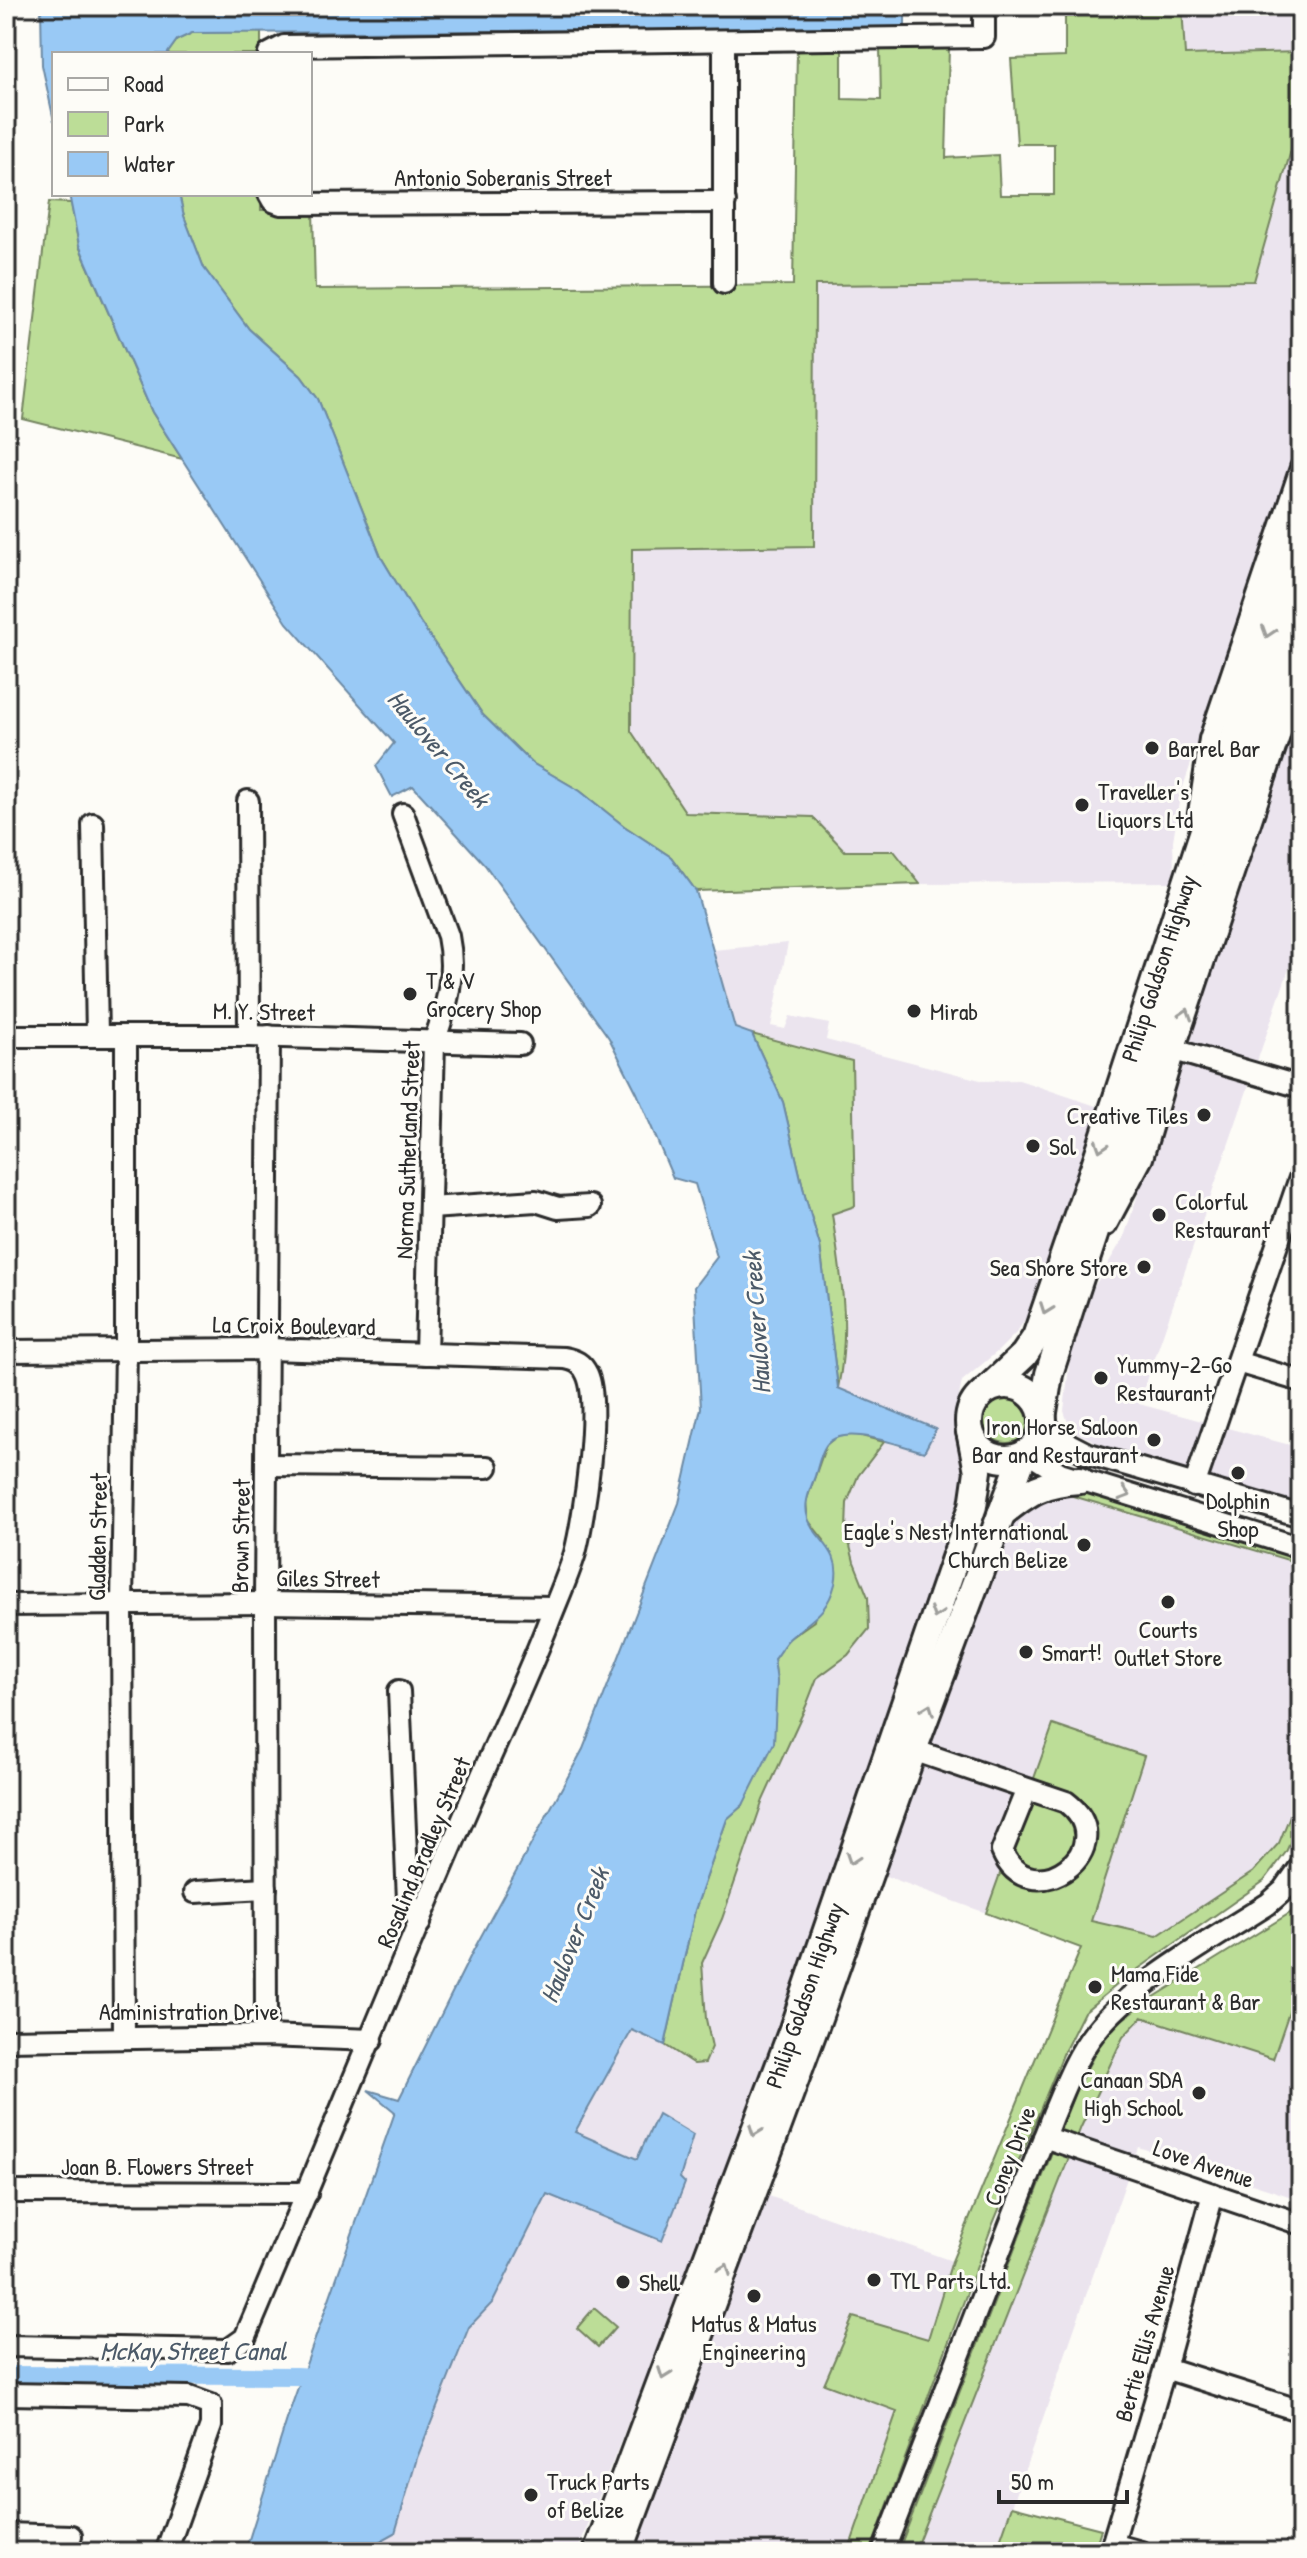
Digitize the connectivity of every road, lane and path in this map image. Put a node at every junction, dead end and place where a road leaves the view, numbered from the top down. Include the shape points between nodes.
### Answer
1 (984, 6) edge
2 (724, 41) junction
3 (273, 52) edge
4 (275, 199) edge
5 (725, 202) junction
6 (724, 283) dead end
7 (1301, 468) edge
8 (1301, 532) edge
9 (1301, 608) edge
10 (1301, 670) edge
11 (248, 801) dead end
12 (403, 814) dead end
13 (93, 824) dead end
14 (1192, 863) junction
15 (97, 1035) junction
16 (6, 1036) edge
17 (259, 1036) junction
18 (126, 1037) junction
19 (434, 1042) junction
20 (520, 1044) dead end
21 (1174, 1050) junction
22 (1301, 1087) edge
23 (1301, 1175) edge
24 (590, 1206) dead end
25 (430, 1208) junction
26 (1291, 1233) edge
27 (1084, 1267) junction
28 (126, 1349) junction
29 (268, 1349) junction
30 (6, 1351) edge
31 (426, 1354) junction
32 (1237, 1362) junction
33 (580, 1363) joint
34 (1301, 1381) edge
35 (988, 1389) junction
36 (1043, 1418) junction
37 (970, 1431) junction
38 (1026, 1454) junction
39 (267, 1465) junction
40 (487, 1467) dead end
41 (1080, 1480) junction
42 (1194, 1486) junction
43 (1001, 1514) junction
44 (1301, 1516) edge
45 (1301, 1548) edge
46 (265, 1603) junction
47 (6, 1605) edge
48 (122, 1605) junction
49 (554, 1607) junction
50 (399, 1691) dead end
51 (913, 1750) junction
52 (1027, 1789) junction
53 (1301, 1866) edge
54 (266, 1888) junction
55 (195, 1892) dead end
56 (420, 1923) junction
57 (266, 2036) junction
58 (124, 2037) junction
59 (6, 2040) edge
60 (372, 2040) junction
61 (1044, 2137) junction
62 (6, 2192) edge
63 (307, 2193) junction
64 (1213, 2194) junction
65 (1301, 2224) edge
66 (6, 2346) edge
67 (1165, 2368) junction
68 (6, 2394) edge
69 (1301, 2411) edge
70 (6, 2534) edge
71 (71, 2536) dead end
72 (1111, 2548) edge
73 (166, 2552) edge
74 (597, 2552) edge
75 (619, 2552) edge
76 (883, 2552) edge
77 (1141, 2552) edge

1 - 2 street via 984,37
2 - 3 street via 284,46
2 - 5 street
4 - 5 street, Antonio Soberanis Street
5 - 6 street
7 - 14 street via 1210,739
8 -> 14 main road, Philip Goldson Highway
9 - 27 main road, Philip Goldson Highway
21 -> 10 street
11 - 17 street, Brown Street
12 - 19 street, Norma Sutherland Street via 452,953 447,1004
13 - 15 street
14 -> 35 main road, Philip Goldson Highway via 1036,1337
15 - 16 street, M. Y. Street
15 - 18 street, M. Y. Street
17 - 18 street, M. Y. Street
17 - 19 street, M. Y. Street
17 - 29 street, Brown Street
18 - 28 street, Gladden Street
19 - 20 street, M. Y. Street
19 - 25 street, Norma Sutherland Street
21 - 22 street
21 - 27 street via 1142,1158
23 - 26 street
24 - 25 street via 558,1208 536,1201
25 - 31 street, Norma Sutherland Street
26 - 32 street
27 - 36 main road, Philip Goldson Highway via 1049,1374
28 - 29 street, La Croix Boulevard
28 - 30 street, La Croix Boulevard
28 - 48 street, Gladden Street
29 - 31 street, La Croix Boulevard
29 - 39 street, Brown Street
31 - 33 street, La Croix Boulevard via 564,1358
32 - 34 street
32 - 42 street
33 - 49 street, Rosalind Bradley Street via 592,1392 585,1497 575,1553
35 - 36 main road via 999,1384 1021,1387 1038,1401
35 - 37 main road via 972,1406
36 - 38 main road via 1042,1434
36 - 42 street via 1059,1439 1086,1453
37 - 38 main road via 990,1456
37 -> 74 main road, Philip Goldson Highway via 978,1471 973,1506 793,2029
38 - 41 street
38 - 43 main road, Philip Goldson Highway
39 - 40 street
39 - 46 street, Brown Street
41 - 43 main road via 1033,1489
41 -> 45 street
42 - 44 street
51 -> 43 main road, Philip Goldson Highway
46 - 48 street, Giles Street
46 - 49 street, Giles Street
46 - 54 street, Brown Street
47 - 48 street, Giles Street
48 - 58 street, Gladden Street
49 - 56 street, Rosalind Bradley Street
50 - 56 street via 408,1900
51 - 52 street
75 -> 51 main road, Philip Goldson Highway
52 - 52 street via 1066,1802 1085,1826 1085,1844 1074,1864 1047,1880 1029,1877 1002,1851
53 - 61 street, Coney Drive via 1268,1904 1114,2009 1076,2062
54 - 55 street
54 - 57 street, Brown Street
56 - 60 street, Rosalind Bradley Street
57 - 58 street, Administration Drive
57 - 60 street, Administration Drive
58 - 59 street, Administration Drive
60 - 63 street, Rosalind Bradley Street
61 - 64 street, Love Avenue
61 - 76 street, Coney Drive
62 - 63 street, Joan B. Flowers Street
63 - 66 street, Rosalind Bradley Street via 237,2346
64 - 65 street, Love Avenue
64 - 67 street, Bertie Ellis Avenue
67 - 69 street
67 - 72 street, Bertie Ellis Avenue
68 - 73 street via 189,2397 211,2405 211,2426
70 - 71 street
72 - 77 street

